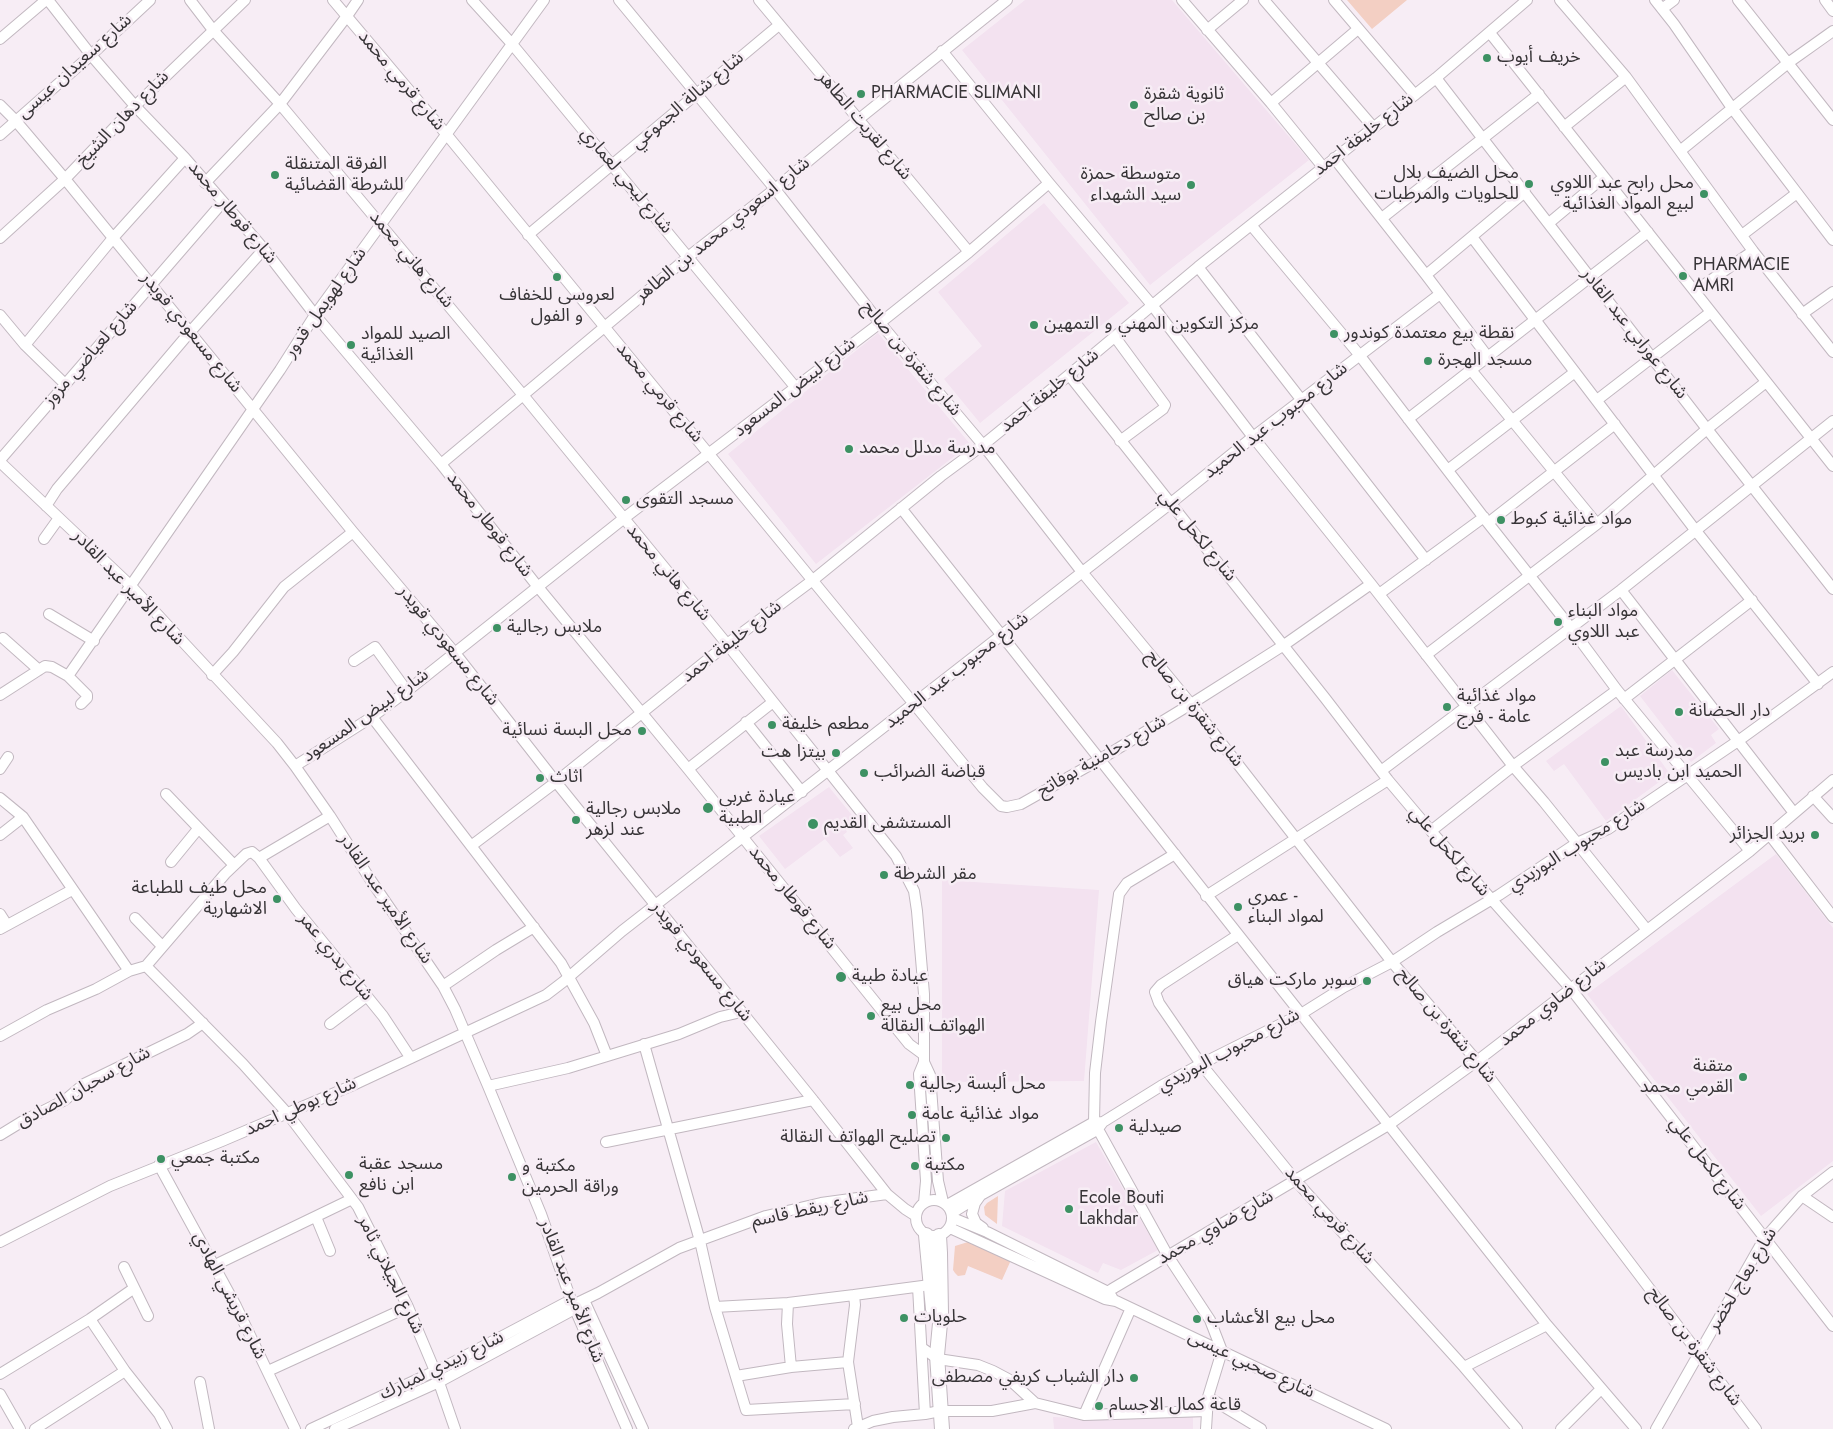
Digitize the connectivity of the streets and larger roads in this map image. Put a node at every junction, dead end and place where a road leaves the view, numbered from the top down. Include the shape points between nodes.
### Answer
1 (46, 0) edge
2 (150, 0) edge
3 (190, 0) edge
4 (245, 0) edge
5 (333, 0) edge
6 (358, 0) edge
7 (472, 0) edge
8 (544, 0) edge
9 (619, 0) edge
10 (759, 0) edge
11 (1007, 0) edge
12 (1182, 0) edge
13 (1243, 0) edge
14 (1264, 0) edge
15 (1334, 0) edge
16 (1527, 0) edge
17 (1560, 0) edge
18 (1655, 0) edge
19 (1674, 0) edge
20 (1738, 0) edge
21 (1825, 0) edge
22 (1662, 9) junction
23 (1833, 11) edge
24 (347, 16) junction
25 (779, 25) junction
26 (213, 30) junction
27 (1207, 30) junction
28 (1358, 30) junction
29 (1833, 31) edge
30 (1490, 33) junction
31 (0, 39) edge
32 (512, 44) junction
33 (942, 51) junction
34 (91, 55) junction
35 (1318, 63) junction
36 (1788, 63) junction
37 (1626, 77) junction
38 (1436, 78) junction
39 (698, 94) junction
40 (1539, 94) junction
41 (1415, 95) junction
42 (1271, 103) junction
43 (280, 104) junction
44 (0, 105) edge
45 (135, 106) junction
46 (1732, 108) junction
47 (859, 119) junction
48 (15, 120) junction
49 (1833, 120) edge
50 (1564, 126) junction
51 (1374, 128) junction
52 (0, 135) edge
53 (447, 135) junction
54 (1483, 138) junction
55 (1680, 151) junction
56 (185, 158) junction
57 (1334, 158) junction
58 (612, 164) junction
59 (1322, 167) junction
60 (1604, 177) junction
61 (65, 179) junction
62 (205, 183) junction
63 (1049, 183) junction
64 (776, 189) junction
65 (1525, 192) junction
66 (1796, 193) junction
67 (222, 203) junction
68 (1382, 218) junction
69 (1549, 223) junction
70 (381, 224) junction
71 (1251, 224) junction
72 (1648, 232) junction
73 (528, 235) junction
74 (1742, 236) junction
75 (1472, 237) junction
76 (0, 238) edge
77 (113, 238) junction
78 (1833, 240) edge
79 (264, 250) junction
80 (1753, 251) junction
81 (969, 252) junction
82 (688, 257) junction
83 (1198, 267) junction
84 (1426, 275) junction
85 (1591, 277) junction
86 (152, 286) junction
87 (1695, 292) junction
88 (1833, 292) edge
89 (1440, 294) junction
90 (1152, 305) junction
91 (1711, 312) junction
92 (1802, 314) junction
93 (0, 315) edge
94 (315, 315) junction
95 (1536, 320) junction
96 (880, 322) junction
97 (604, 327) junction
98 (190, 332) junction
99 (1115, 337) junction
100 (25, 345) junction
101 (1833, 352) edge
102 (1360, 356) junction
103 (1488, 357) junction
104 (1653, 358) junction
105 (1471, 370) junction
106 (1575, 372) junction
107 (1070, 375) junction
108 (1766, 382) junction
109 (65, 384) junction
110 (796, 388) junction
111 (522, 395) junction
112 (1302, 400) junction
113 (1597, 400) junction
114 (253, 410) junction
115 (1408, 419) junction
116 (1512, 420) junction
117 (1833, 421) edge
118 (1615, 424) junction
119 (1707, 429) junction
120 (1253, 437) junction
121 (1812, 439) junction
122 (1120, 441) junction
123 (983, 445) junction
124 (709, 454) junction
125 (0, 461) edge
126 (441, 464) junction
127 (1833, 466) edge
128 (1448, 469) junction
129 (1555, 471) junction
130 (1654, 475) junction
131 (1753, 486) junction
132 (1171, 503) junction
133 (46, 506) junction
134 (901, 508) junction
135 (59, 518) junction
136 (622, 519) junction
137 (1486, 520) junction
138 (1597, 524) junction
139 (1696, 531) junction
140 (353, 532) junction
141 (44, 538) dead end
142 (1426, 560) junction
143 (1082, 572) junction
144 (1530, 576) junction
145 (813, 580) junction
146 (1371, 584) junction
147 (131, 586) junction
148 (538, 587) junction
149 (1833, 589) edge
150 (1621, 590) junction
151 (1379, 594) junction
152 (1752, 600) junction
153 (49, 614) dead end
154 (1571, 628) junction
155 (1001, 635) junction
156 (3, 638) dead end
157 (94, 641) junction
158 (727, 644) junction
159 (1284, 645) junction
160 (455, 653) junction
161 (1426, 654) junction
162 (1675, 660) junction
163 (354, 661) dead end
164 (39, 670) junction
165 (1833, 672) edge
166 (212, 675) junction
167 (68, 676) junction
168 (1818, 684) junction
169 (1617, 690) junction
170 (407, 691) junction
171 (0, 695) edge
172 (1624, 699) junction
173 (773, 702) junction
174 (81, 704) dead end
175 (915, 704) junction
176 (1191, 704) junction
177 (1466, 705) junction
178 (642, 713) junction
179 (372, 717) junction
180 (746, 722) junction
181 (1738, 741) junction
182 (8, 757) dead end
183 (1099, 760) junction
184 (295, 766) junction
185 (1513, 766) junction
186 (0, 769) edge
187 (688, 769) junction
188 (1381, 770) junction
189 (829, 771) junction
190 (1686, 776) junction
191 (1388, 780) junction
192 (1833, 780) edge
193 (556, 782) junction
194 (983, 788) joint
195 (802, 792) junction
196 (166, 794) dead end
197 (1813, 796) junction
198 (0, 798) edge
199 (1794, 813) junction
200 (23, 816) junction
201 (330, 816) junction
202 (1833, 818) edge
203 (198, 828) junction
204 (1430, 832) junction
205 (1769, 834) junction
206 (0, 835) edge
207 (742, 837) junction
208 (1296, 839) junction
209 (1576, 842) junction
210 (471, 846) junction
211 (1750, 852) junction
212 (1175, 854) junction
213 (259, 858) junction
214 (171, 862) dead end
215 (234, 865) junction
216 (72, 890) junction
217 (1206, 896) junction
218 (1491, 900) junction
219 (656, 906) junction
220 (0, 914) edge
221 (1833, 917) edge
222 (135, 918) dead end
223 (3, 927) edge
224 (534, 927) junction
225 (1647, 930) junction
226 (1238, 935) junction
227 (162, 946) junction
228 (1392, 962) junction
229 (146, 966) junction
230 (129, 971) junction
231 (569, 976) junction
232 (443, 986) junction
233 (1571, 989) junction
234 (367, 996) junction
235 (741, 1012) junction
236 (1301, 1014) junction
237 (203, 1023) junction
238 (330, 1024) dead end
239 (465, 1032) junction
240 (0, 1036) edge
241 (644, 1044) junction
242 (607, 1056) junction
243 (410, 1057) junction
244 (924, 1059) junction
245 (1477, 1062) junction
246 (1201, 1064) junction
247 (488, 1086) junction
248 (813, 1100) junction
249 (287, 1113) junction
250 (1390, 1124) junction
251 (1098, 1125) junction
252 (668, 1130) junction
253 (0, 1135) edge
254 (606, 1142) dead end
255 (159, 1165) junction
256 (1833, 1172) edge
257 (1296, 1181) junction
258 (887, 1194) junction
259 (981, 1194) junction
260 (1802, 1196) junction
261 (352, 1199) junction
262 (924, 1202) junction
263 (949, 1210) junction
264 (916, 1216) junction
265 (316, 1217) junction
266 (1833, 1217) edge
267 (987, 1232) junction
268 (938, 1233) junction
269 (1764, 1239) junction
270 (700, 1241) junction
271 (0, 1242) edge
272 (330, 1250) dead end
273 (1168, 1256) junction
274 (213, 1266) junction
275 (124, 1267) dead end
276 (924, 1286) junction
277 (133, 1288) junction
278 (854, 1295) junction
279 (1107, 1295) junction
280 (584, 1300) junction
281 (788, 1303) junction
282 (573, 1305) junction
283 (408, 1307) junction
284 (715, 1307) junction
285 (1132, 1308) junction
286 (148, 1316) dead end
287 (90, 1319) junction
288 (1547, 1325) junction
289 (1833, 1326) edge
290 (938, 1342) junction
291 (922, 1348) junction
292 (1222, 1351) junction
293 (1699, 1353) junction
294 (938, 1360) junction
295 (848, 1362) junction
296 (791, 1367) junction
297 (1464, 1367) junction
298 (126, 1371) junction
299 (268, 1371) junction
300 (435, 1371) junction
301 (0, 1374) edge
302 (736, 1376) junction
303 (200, 1382) dead end
304 (439, 1382) junction
305 (1601, 1389) junction
306 (0, 1394) edge
307 (1208, 1397) junction
308 (855, 1404) junction
309 (1035, 1404) junction
310 (940, 1410) junction
311 (1207, 1411) junction
312 (925, 1414) junction
313 (1084, 1415) junction
314 (641, 1425) edge
315 (856, 1428) edge
316 (20, 1429) edge
317 (35, 1429) edge
318 (166, 1429) edge
319 (209, 1429) edge
320 (295, 1429) edge
321 (311, 1429) edge
322 (336, 1429) edge
323 (455, 1429) edge
324 (628, 1429) edge
325 (942, 1429) edge
326 (1206, 1429) edge
327 (1261, 1429) edge
328 (1386, 1429) edge
329 (1517, 1429) edge
330 (1561, 1429) edge
331 (1636, 1429) edge
332 (1656, 1429) edge
333 (1756, 1429) edge

1 - 31 street
1 - 34 street, شارع قوطار محمد
2 - 34 street, شارع سعيدان عيسى
3 - 26 street, شارع هاني محمد
4 - 26 street, شارع دهان الشيخ
5 - 24 street, شارع قرمي محمد
6 - 24 street
7 - 32 street, شارع ليحي لعماري
8 - 32 street, شارع لهويمل قدور
9 - 39 street, شارع شقرة بن صالح
10 - 25 street, شارع لقريت الطاهر
11 - 33 street, شارع اسعودي محمد بن الطاهر
12 - 27 street
13 - 27 street
14 - 35 street
15 - 28 street
16 - 30 street, شارع خليفة احمد
17 - 37 street
18 - 22 street
19 - 22 street
20 - 36 street
21 - 23 street
22 - 46 street
24 - 43 street
24 - 53 street, شارع قرمي محمد
25 - 39 street, شارع شالة الجموعي
25 - 47 street, شارع لقريت الطاهر
26 - 43 street, شارع هاني محمد
26 - 45 street, شارع دهان الشيخ
27 - 42 street
28 - 35 street
28 - 41 street
29 - 36 street
30 - 38 street, شارع خليفة احمد
30 - 40 street
32 - 53 street, شارع لهويمل قدور
32 - 58 street, شارع ليحي لعماري
33 - 47 street, شارع اسعودي محمد بن الطاهر
33 - 63 street
34 - 45 street, شارع قوطار محمد
34 - 48 street, شارع سعيدان عيسى
35 - 42 street
35 - 51 street
36 - 46 street
36 - 49 street
37 - 50 street
37 - 55 street
38 - 41 street, شارع خليفة احمد
38 - 54 street, شارع عورابي عبد القادر
39 - 58 street, شارع شالة الجموعي
39 - 64 street, شارع شقرة بن صالح
40 - 50 street
40 - 54 street
41 - 51 street, شارع خليفة احمد
42 - 59 street
43 - 62 street
43 - 70 street, شارع هاني محمد
44 - 48 street, شارع مسعودي قويدر
45 - 56 street, شارع قوطار محمد
45 - 61 street, شارع دهان الشيخ
46 - 55 street
46 - 66 street
47 - 64 street, شارع اسعودي محمد بن الطاهر
47 - 81 street, شارع لقريت الطاهر
48 - 52 street, شارع سعيدان عيسى
48 - 61 street, شارع مسعودي قويدر
50 - 60 street
51 - 57 street, شارع خليفة احمد
53 - 70 street, شارع لهويمل قدور
53 - 73 street, شارع قرمي محمد
54 - 65 street, شارع عورابي عبد القادر
54 - 68 street
55 - 74 street
56 - 62 street, شارع قوطار محمد
56 - 77 street
57 - 59 street, شارع خليفة احمد
57 - 68 street
58 - 73 street, شارع شالة الجموعي
58 - 82 street, شارع ليحي لعماري
59 - 71 street, شارع خليفة احمد
60 - 69 street
60 - 72 street
61 - 76 street, شارع دهان الشيخ
61 - 77 street, شارع مسعودي قويدر
62 - 67 street, شارع قوطار محمد
63 - 81 street, شارع لبيض المسعود
63 - 90 street
64 - 82 street, شارع اسعودي محمد بن الطاهر
64 - 96 street, شارع شقرة بن صالح
65 - 69 street, شارع عورابي عبد القادر
65 - 75 street
66 - 74 street
66 - 78 street
67 - 79 street, شارع قوطار محمد
67 - 86 street, شارع لعياضي مزوز
68 - 84 street
69 - 85 street, شارع عورابي عبد القادر
70 - 94 street, شارع لهويمل قدور
70 - 111 street, شارع هاني محمد
71 - 83 street, شارع خليفة احمد
71 - 102 street
72 - 85 street
72 - 87 street
73 - 97 street, شارع قرمي محمد
74 - 80 street
75 - 84 street
75 - 95 street
77 - 86 street, شارع مسعودي قويدر
77 - 100 street
79 - 94 street, شارع قوطار محمد
79 - 98 street
80 - 87 street
80 - 92 street
81 - 96 street, شارع لبيض المسعود
82 - 97 street, شارع اسعودي محمد بن الطاهر
82 - 110 street, شارع ليحي لعماري
83 - 90 street, شارع خليفة احمد
83 - 112 street
84 - 89 street
85 - 95 street
85 - 104 street, شارع عورابي عبد القادر
86 - 98 street, شارع مسعودي قويدر
86 - 109 street, شارع لعياضي مزوز
87 - 91 street
88 - 92 street
89 - 102 street, شارع محبوب عبد الحميد
89 - 103 street
90 - 99 street, شارع خليفة احمد
90 - 120 street
91 - 104 street
91 - 108 street
92 - 101 street
93 - 100 street
94 - 114 street, شارع لهويمل قدور
94 - 126 street, شارع قوطار محمد
95 - 103 street
95 - 106 street
96 - 110 street, شارع لبيض المسعود
96 - 123 street, شارع شقرة بن صالح
97 - 111 street, شارع اسعودي محمد بن الطاهر
97 - 124 street, شارع قرمي محمد
98 - 114 street, شارع مسعودي قويدر
98 - 133 street
99 - 107 street, شارع خليفة احمد
99 - 122 street via 1165,406
100 - 109 street
102 - 112 street, شارع محبوب عبد الحميد
102 - 115 street
103 - 105 street
104 - 113 street
104 - 119 street, شارع عورابي عبد القادر
105 - 115 street
105 - 116 street
106 - 113 street
106 - 116 street
107 - 122 street, شارع لكحل علي
107 - 123 street, شارع خليفة احمد
108 - 119 street
108 - 121 street
109 - 125 street, شارع لعياضي مزوز
110 - 124 street, شارع لبيض المسعود
111 - 126 street, شارع اسعودي محمد بن الطاهر
111 - 136 street, شارع هاني محمد
112 - 120 street, شارع محبوب عبد الحميد
112 - 142 street
113 - 118 street
114 - 140 street, شارع مسعودي قويدر
114 - 147 street, شارع لهويمل قدور
115 - 128 street
116 - 128 street
116 - 129 street
117 - 121 street
118 - 129 street
118 - 130 street
119 - 130 street
119 - 131 street, شارع عورابي عبد القادر
120 - 132 street, شارع محبوب عبد الحميد
120 - 146 street
121 - 127 street
121 - 131 street
122 - 132 street, شارع لكحل علي
123 - 134 street, شارع خليفة احمد
123 - 143 street, شارع شقرة بن صالح
124 - 136 street, شارع لبيض المسعود
124 - 145 street, شارع قرمي محمد
125 - 133 street, شارع الأمير عبد القادر
126 - 148 street, شارع قوطار محمد
128 - 137 street
129 - 137 street
129 - 138 street
130 - 138 street
130 - 139 street
131 - 139 street
131 - 149 street, شارع عورابي عبد القادر
132 - 143 street, شارع محبوب عبد الحميد
132 - 159 street, شارع لكحل علي
133 - 135 street, شارع الأمير عبد القادر
134 - 145 street, شارع خليفة احمد
134 - 155 street
135 - 141 street
135 - 147 street, شارع الأمير عبد القادر
136 - 148 street, شارع لبيض المسعود
136 - 158 street, شارع هاني محمد
137 - 142 street
137 - 144 street
138 - 144 street
139 - 150 street
139 - 152 street
140 - 160 street, شارع مسعودي قويدر
140 - 166 street via 284,586
142 - 151 street
143 - 155 street, شارع محبوب عبد الحميد
143 - 176 street, شارع شقرة بن صالح
144 - 154 street
144 - 161 street
145 - 158 street, شارع خليفة احمد
145 - 175 street, شارع قرمي محمد
146 - 151 street
146 - 159 street, شارع دحامنية بوفاتح
147 - 157 street, شارع لهويمل قدور
147 - 166 street, شارع الأمير عبد القادر
148 - 160 street, شارع لبيض المسعود
148 - 178 street, شارع قوطار محمد
150 - 154 street
150 - 162 street
151 - 161 street
152 - 162 street
152 - 168 street
153 - 157 street
154 - 169 street
154 - 177 street
155 - 175 street, شارع محبوب عبد الحميد
155 - 183 street
156 - 164 street
157 - 167 street, شارع لهويمل قدور
158 - 173 street, شارع هاني محمد
158 - 178 street, شارع خليفة احمد
159 - 176 street, شارع دحامنية بوفاتح
159 - 188 street, شارع لكحل علي
160 - 170 street, شارع لبيض المسعود
160 - 193 street, شارع مسعودي قويدر
161 - 177 street
162 - 172 street
162 - 181 street
163 - 170 street via 375,647
164 - 167 street via 47,666
164 - 171 street
165 - 168 street, شارع محبوب البوزيدي
166 - 184 street, شارع الأمير عبد القادر
167 - 174 street via 87,695
168 - 181 street, شارع محبوب البوزيدي
169 - 172 street
169 - 185 street
170 - 179 street, شارع لبيض المسعود
172 - 190 street
173 - 180 street
173 - 189 street, شارع هاني محمد
175 - 189 street, شارع محبوب عبد الحميد
175 - 194 street, شارع قرمي محمد
176 - 183 street, شارع دحامنية بوفاتح
176 - 208 street, شارع شقرة بن صالح
177 - 185 street
177 - 188 street
178 - 187 street, شارع قوطار محمد
178 - 193 street, شارع خليفة احمد
179 - 184 street, شارع لبيض المسعود
179 - 210 street
180 - 187 street
180 - 195 street
181 - 190 street, شارع محبوب البوزيدي
181 - 199 street
182 - 186 street
183 - 194 street, شارع دحامنية بوفاتح via 1013,806 1001,806
183 - 212 street
184 - 201 street, شارع الأمير عبد القادر
185 - 204 street
185 - 209 street
187 - 207 street, شارع قوطار محمد
188 - 191 street, شارع لكحل علي
189 - 195 street, شارع محبوب عبد الحميد
189 - 244 street, شارع هاني محمد via 891,848 914,891 921,940
190 - 209 street, شارع محبوب البوزيدي via 1601,833
190 - 211 street
191 - 204 street, شارع لكحل علي
191 - 208 street
192 - 197 street, شارع ضاوي محمد
193 - 210 street, شارع خليفة احمد
193 - 219 street, شارع مسعودي قويدر
195 - 207 street, شارع محبوب عبد الحميد
196 - 203 street
197 - 199 street, شارع ضاوي محمد
197 - 202 street
198 - 200 street
199 - 205 street, شارع ضاوي محمد
200 - 206 street
200 - 216 street
201 - 213 street
201 - 232 street, شارع الأمير عبد القادر
203 - 214 street
203 - 215 street
204 - 218 street, شارع لكحل علي
205 - 211 street, شارع ضاوي محمد
205 - 221 street
207 - 219 street, شارع محبوب عبد الحميد
207 - 244 street, شارع قوطار محمد
208 - 217 street
208 - 228 street, شارع شقرة بن صالح
209 - 218 street, شارع محبوب البوزيدي
209 - 225 street
210 - 224 street
211 - 225 street, شارع ضاوي محمد
212 - 217 street
212 - 251 street via 1127,883 1119,894 1095,1072
213 - 215 street via 256,853 249,852
213 - 234 street, شارع بدري عمر
215 - 227 street
216 - 223 street
216 - 230 street
217 - 226 street
218 - 228 street, شارع محبوب البوزيدي
218 - 233 street, شارع لكحل علي
219 - 231 street, شارع محبوب عبد الحميد
219 - 235 street, شارع مسعودي قويدر
220 - 223 street
222 - 227 street
224 - 231 street
224 - 232 street
225 - 233 street, شارع ضاوي محمد
226 - 236 street
226 - 246 street, شارع قرمي محمد via 1155,992 1159,1003
227 - 229 street
228 - 236 street, شارع محبوب البوزيدي
228 - 245 street, شارع شقرة بن صالح
229 - 230 street
229 - 237 street, شارع الجيلاني ثامر
230 - 240 street
231 - 239 street, شارع محبوب عبد الحميد via 546,995
231 - 242 street
232 - 239 street, شارع الأمير عبد القادر
233 - 245 street, شارع ضاوي محمد
233 - 269 street, شارع لكحل علي
234 - 238 street
234 - 243 street, شارع بدري عمر
235 - 241 street
235 - 248 street, شارع مسعودي قويدر
236 - 246 street, شارع محبوب البوزيدي
236 - 250 street
237 - 249 street, شارع الجيلاني ثامر
237 - 253 street, شارع سحبان الصادق via 84,1084 65,1100
239 - 243 street, شارع بوطي احمد
239 - 247 street, شارع الأمير عبد القادر
241 - 242 street
241 - 252 street
242 - 247 street
243 - 249 street, شارع بوطي احمد
244 - 262 street via 919,1074 926,1181
244 - 263 street, شارع هاني محمد via 930,1075 938,1181
245 - 250 street, شارع ضاوي محمد
245 - 293 street, شارع شقرة بن صالح
246 - 251 street, شارع محبوب البوزيدي
246 - 257 street, شارع قرمي محمد
247 - 282 street, شارع الأمير عبد القادر via 541,1214
248 - 252 street
248 - 258 street, شارع مسعودي قويدر
249 - 255 street, شارع بوطي احمد
249 - 261 street, شارع الجيلاني ثامر
250 - 257 street, شارع ضاوي محمد
250 - 288 street
251 - 259 street
251 - 263 street
251 - 273 street
252 - 254 street
252 - 270 street
255 - 271 street, شارع بوطي احمد
255 - 274 street, شارع قريشي الهادي
256 - 260 street, شارع بعاج لخضر
257 - 273 street, شارع ضاوي محمد
257 - 297 street, شارع قرمي محمد
258 - 264 street, شارع ريقط قاسم
258 - 270 street, شارع ريقط قاسم via 787,1211 744,1223
259 - 263 street
259 - 267 street, شارع صحبي عيسى via 972,1214 976,1223
260 - 266 street
260 - 269 street, شارع بعاج لخضر
261 - 265 street
261 - 283 street, شارع الجيلاني ثامر
262 - 263 street via 930,1200
262 - 264 street
263 - 267 street, شارع صحبي عيسى
263 - 268 street
264 - 268 street via 918,1225
265 - 272 street
265 - 274 street
267 - 279 street, شارع صحبي عيسى
268 - 276 street
268 - 279 street, شارع صحبي عيسى
268 - 290 street via 941,1313
269 - 289 street, شارع لكحل علي
269 - 293 street, شارع بعاج لخضر
270 - 280 street, شارع ريقط قاسم via 679,1248
270 - 284 street
273 - 279 street, شارع ضاوي محمد
273 - 292 street via 1210,1320
274 - 299 street, شارع قريشي الهادي
275 - 277 street
276 - 278 street
276 - 290 street
276 - 291 street
277 - 286 street
277 - 287 street
278 - 281 street
278 - 295 street
279 - 285 street, شارع صحبي عيسى
280 - 282 street, شارع ريقط قاسم
280 - 314 street, شارع الأمير عبد القادر
281 - 284 street
281 - 296 street
282 - 300 street, شارع زبيدي لمبارك via 565,1303
282 - 304 street via 569,1312
282 - 324 street, شارع الأمير عبد القادر
283 - 299 street
283 - 300 street, شارع الجيلاني ثامر
284 - 302 street
285 - 292 street, شارع صحبي عيسى
285 - 313 street
287 - 298 street
287 - 301 street
288 - 297 street
288 - 305 street
290 - 294 street
291 - 294 street
291 - 312 street
292 - 307 street
292 - 328 street, شارع صحبي عيسى
293 - 332 street, شارع بعاج لخضر
293 - 333 street, شارع شقرة بن صالح
294 - 309 street via 978,1365 993,1371 1010,1380
294 - 310 street
295 - 296 street
295 - 308 street
296 - 302 street
297 - 329 street, شارع قرمي محمد
298 - 317 street
298 - 318 street via 159,1414
299 - 320 street, شارع قريشي الهادي
300 - 304 street, شارع الجيلاني ثامر
300 - 321 street, شارع زبيدي لمبارك
302 - 308 street via 748,1411
303 - 319 street
304 - 322 street
304 - 323 street, شارع الجيلاني ثامر
305 - 330 street
305 - 331 street
306 - 316 street
307 - 311 street
307 - 327 street
308 - 315 street
309 - 310 street via 992,1411
309 - 313 street
310 - 312 street
310 - 325 street
311 - 313 street
311 - 326 street
312 - 315 street via 893,1417
314 - 324 street

